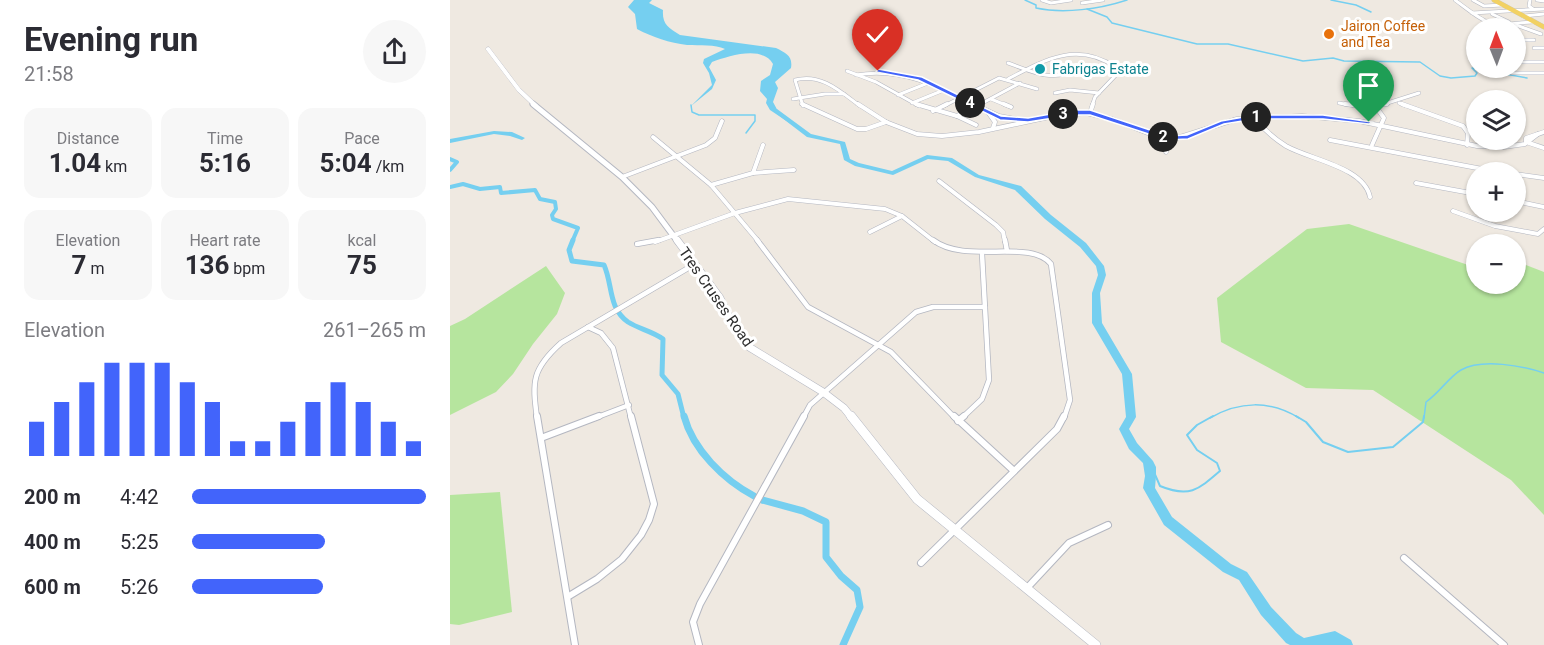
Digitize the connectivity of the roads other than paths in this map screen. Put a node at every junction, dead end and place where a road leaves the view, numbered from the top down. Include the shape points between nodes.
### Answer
1 (1042, 0) edge
2 (1071, 0) edge
3 (1103, 0) edge
4 (1455, 0) edge
5 (1473, 0) edge
6 (1494, 0) edge
7 (1530, 0) edge
8 (1537, 0) edge
9 (1060, 1) edge
10 (1094, 1) edge
11 (1544, 1) edge
12 (1082, 3) dead end
13 (1503, 5) junction
14 (1534, 9) junction
15 (1544, 9) edge
16 (1513, 10) junction
17 (1490, 12) junction
18 (1472, 13) junction
19 (1544, 14) edge
20 (1523, 16) junction
21 (1480, 18) edge
22 (1502, 18) edge
23 (1526, 21) edge
24 (1534, 22) junction
25 (1544, 27) edge
26 (1526, 28) edge
27 (1541, 34) dead end
28 (1526, 40) edge
29 (1534, 40) dead end
30 (1534, 48) dead end
31 (1544, 48) edge
32 (488, 50) dead end
33 (1526, 62) edge
34 (1544, 62) edge
35 (1008, 63) dead end
36 (1026, 69) junction
37 (847, 71) dead end
38 (1074, 71) dead end
39 (1526, 73) edge
40 (1544, 73) edge
41 (856, 75) junction
42 (1008, 79) junction
43 (928, 82) junction
44 (1020, 83) junction
45 (1037, 89) dead end
46 (944, 90) junction
47 (1055, 93) dead end
48 (1099, 93) junction
49 (1419, 93) dead end
50 (846, 95) junction
51 (898, 95) junction
52 (800, 98) junction
53 (960, 98) junction
54 (793, 99) dead end
55 (991, 99) junction
56 (1339, 103) dead end
57 (1399, 103) junction
58 (912, 104) junction
59 (977, 106) junction
60 (1011, 107) dead end
61 (1376, 107) junction
62 (933, 111) junction
63 (988, 112) junction
64 (1090, 112) junction
65 (957, 116) junction
66 (1255, 117) junction
67 (1000, 118) junction
68 (994, 120) junction
69 (1028, 120) junction
70 (722, 121) dead end
71 (887, 122) junction
72 (1382, 124) junction
73 (976, 125) dead end
74 (993, 128) junction
75 (1466, 131) edge
76 (1544, 132) edge
77 (653, 137) dead end
78 (1167, 138) junction
79 (1330, 140) dead end
80 (1526, 142) joint
81 (763, 145) dead end
82 (1372, 145) junction
83 (1466, 145) edge
84 (1544, 148) edge
85 (1166, 152) dead end
86 (677, 156) junction
87 (1466, 167) edge
88 (794, 170) dead end
89 (753, 173) junction
90 (1526, 176) edge
91 (622, 177) junction
92 (1544, 178) edge
93 (939, 181) dead end
94 (1416, 183) dead end
95 (711, 185) junction
96 (1466, 192) edge
97 (1370, 197) dead end
98 (1526, 203) edge
99 (1544, 207) edge
100 (1453, 211) dead end
101 (735, 213) junction
102 (902, 216) junction
103 (1544, 229) edge
104 (870, 232) dead end
105 (672, 236) junction
106 (637, 244) dead end
107 (1007, 252) junction
108 (982, 254) junction
109 (695, 264) junction
110 (985, 307) junction
111 (588, 327) junction
112 (878, 345) junction
113 (823, 393) junction
114 (629, 405) junction
115 (958, 421) junction
116 (541, 438) junction
117 (1014, 471) junction
118 (1108, 525) dead end
119 (954, 529) junction
120 (1404, 558) dead end
121 (921, 562) dead end
122 (1027, 588) junction
123 (569, 596) junction
124 (575, 645) edge
125 (699, 645) edge
126 (1096, 645) edge
127 (1504, 645) edge

1 - 9 street
2 - 9 street
3 - 10 street
4 - 18 street
5 - 13 street via 1484,6
6 - 13 main road
7 - 14 street via 1529,6
8 - 11 street
10 - 12 street
13 - 16 main road
14 - 15 street
14 - 16 street
16 - 17 street
16 - 20 main road
17 - 18 street
17 - 22 street
18 - 21 street
19 - 20 street
20 - 24 main road
23 - 24 street
24 - 25 main road
26 - 27 street
28 - 29 street
30 - 31 street
32 - 91 main road, Tres Cruses Road via 532,104
33 - 34 street
35 - 36 street
36 - 38 street via 1055,78
36 - 42 street
36 - 48 street via 1063,54 1100,57 1117,72
37 - 41 street
39 - 40 street
41 - 43 street via 874,70
41 - 51 street
42 - 44 street
42 - 53 street via 1001,77
43 - 46 street
43 - 51 street
44 - 45 street
44 - 55 street
46 - 53 street
46 - 58 street
47 - 48 street
48 - 64 street
49 - 57 street
50 - 52 street
50 - 52 street via 805,77 794,81
50 - 71 street
51 - 58 street
52 - 54 street
52 - 71 street via 803,106 857,129
53 - 59 street
53 - 62 street
55 - 59 street
55 - 60 street
56 - 61 street
57 - 61 street
57 - 75 street via 1449,119
58 - 62 street
59 - 63 street
59 - 65 street
61 - 72 street via 1384,115
62 - 65 street
63 - 67 street
63 - 68 street
64 - 69 street
64 - 78 street
65 - 73 street
66 - 72 street via 1335,117
66 - 78 street via 1223,122 1188,137
66 - 97 street via 1266,133 1281,143 1357,176 1368,186
67 - 68 street
67 - 69 street
68 - 74 street
69 - 74 street
70 - 86 street via 715,138
71 - 74 street via 913,133 936,136
72 - 82 street
72 - 83 street
76 - 80 street
77 - 86 street
78 - 85 street
79 - 82 street
80 - 84 street
81 - 89 street
82 - 87 street
86 - 91 street
86 - 95 street
88 - 89 street
89 - 95 street
90 - 92 street
91 - 105 main road, Tres Cruses Road via 652,207
93 - 107 street via 1003,232
94 - 96 street
95 - 101 street
98 - 99 street
100 - 103 street via 1479,222 1530,233 1538,234
101 - 102 street via 788,200 885,208
101 - 105 street
101 - 112 street via 808,307
102 - 104 street
102 - 108 street via 946,249
105 - 106 street
105 - 109 main road, Tres Cruses Road
107 - 108 street
107 - 117 street via 1035,253 1051,264 1070,400 1057,429
108 - 110 street
109 - 111 street
109 - 113 main road, Tres Cruses Road via 749,347
110 - 112 street via 923,308
110 - 115 street via 987,392
111 - 114 street via 601,333 613,348
111 - 116 street via 561,343 537,369 534,381
112 - 113 street
112 - 115 street via 891,352
113 - 119 main road, Tres Cruses Road via 844,408 917,499
113 - 125 street via 810,405 700,604 693,622
114 - 116 street
114 - 123 street via 654,504 650,520 620,563
115 - 117 street
116 - 123 street
117 - 119 street
118 - 122 street via 1069,543
119 - 121 street
119 - 122 main road, Tres Cruses Road
120 - 127 street
122 - 126 main road, Tres Cruses Road
123 - 124 street

